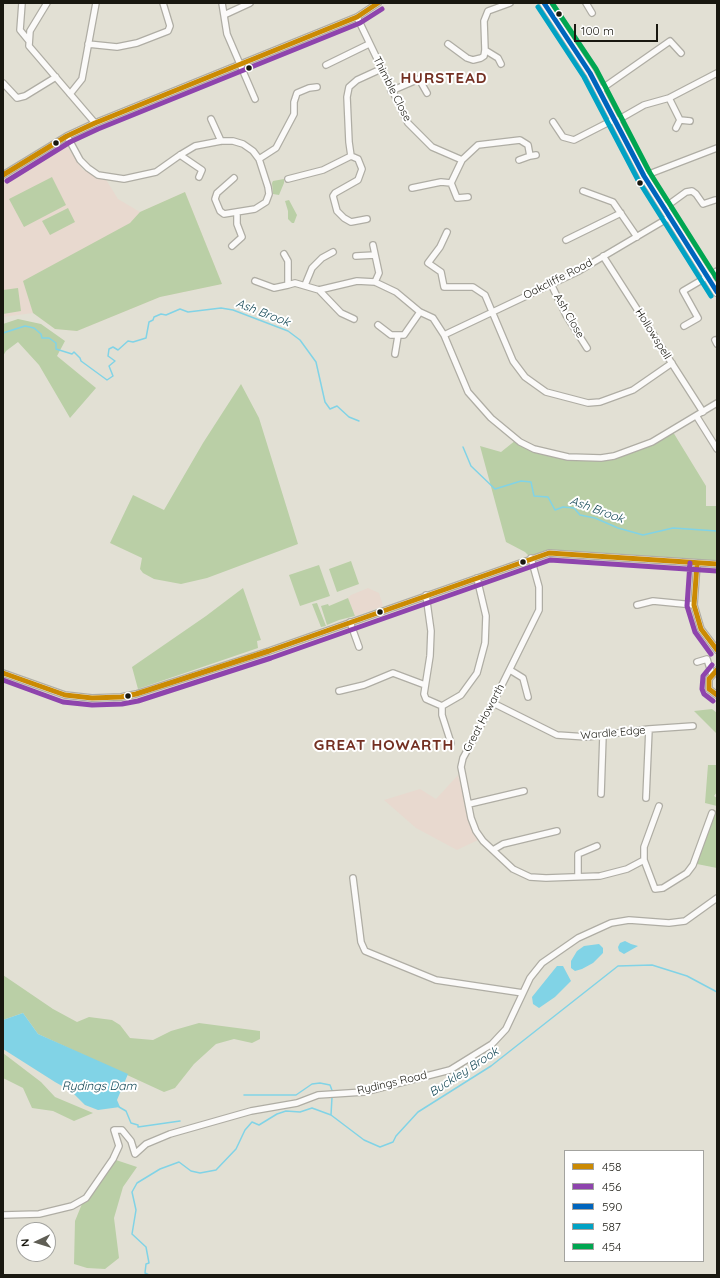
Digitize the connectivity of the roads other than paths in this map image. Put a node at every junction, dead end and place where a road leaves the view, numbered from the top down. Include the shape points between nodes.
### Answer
1 (22, 3) edge
2 (47, 3) edge
3 (96, 3) edge
4 (163, 3) edge
5 (222, 3) edge
6 (250, 3) edge
7 (378, 3) edge
8 (510, 3) edge
9 (544, 3) edge
10 (586, 3) edge
11 (592, 13) dead end
12 (224, 15) junction
13 (357, 17) junction
14 (29, 44) junction
15 (88, 44) junction
16 (369, 44) junction
17 (448, 44) dead end
18 (485, 50) junction
19 (680, 53) dead end
20 (240, 64) junction
21 (501, 64) dead end
22 (326, 65) dead end
23 (381, 69) junction
24 (717, 72) edge
25 (56, 77) junction
26 (3, 83) edge
27 (316, 87) dead end
28 (600, 90) junction
29 (392, 91) junction
30 (427, 93) dead end
31 (70, 94) junction
32 (669, 98) junction
33 (255, 99) dead end
34 (211, 119) dead end
35 (615, 120) junction
36 (680, 120) junction
37 (690, 121) dead end
38 (553, 122) dead end
39 (95, 123) junction
40 (676, 128) dead end
41 (67, 136) junction
42 (221, 141) junction
43 (717, 148) edge
44 (180, 154) junction
45 (351, 156) junction
46 (259, 159) junction
47 (462, 160) junction
48 (519, 160) dead end
49 (3, 175) edge
50 (644, 176) junction
51 (199, 177) dead end
52 (234, 178) dead end
53 (288, 180) dead end
54 (451, 183) junction
55 (412, 188) dead end
56 (583, 192) dead end
57 (468, 197) dead end
58 (715, 200) dead end
59 (664, 208) junction
60 (237, 213) junction
61 (621, 213) junction
62 (670, 217) junction
63 (367, 219) dead end
64 (447, 232) dead end
65 (637, 237) junction
66 (566, 240) dead end
67 (373, 245) dead end
68 (232, 246) dead end
69 (333, 252) dead end
70 (284, 254) dead end
71 (376, 255) junction
72 (356, 256) dead end
73 (604, 256) junction
74 (717, 271) edge
75 (707, 277) junction
76 (255, 282) dead end
77 (375, 282) junction
78 (551, 284) junction
79 (288, 285) junction
80 (305, 285) junction
81 (319, 290) junction
82 (717, 292) edge
83 (420, 312) junction
84 (492, 312) junction
85 (354, 319) dead end
86 (378, 325) dead end
87 (684, 326) dead end
88 (444, 335) junction
89 (398, 336) junction
90 (587, 348) dead end
91 (394, 354) dead end
92 (672, 363) junction
93 (717, 403) edge
94 (703, 412) junction
95 (697, 417) junction
96 (717, 449) edge
97 (531, 558) junction
98 (697, 564) junction
99 (717, 564) edge
100 (477, 578) junction
101 (426, 595) junction
102 (638, 605) dead end
103 (694, 605) junction
104 (350, 622) junction
105 (359, 647) dead end
106 (717, 650) edge
107 (697, 662) dead end
108 (510, 670) junction
109 (717, 670) edge
110 (3, 673) edge
111 (712, 675) junction
112 (424, 685) junction
113 (339, 691) dead end
114 (717, 695) edge
115 (528, 697) dead end
116 (493, 703) junction
117 (442, 706) junction
118 (693, 726) dead end
119 (649, 729) junction
120 (603, 735) junction
121 (450, 743) dead end
122 (524, 791) dead end
123 (601, 794) dead end
124 (646, 798) dead end
125 (469, 804) junction
126 (659, 806) dead end
127 (712, 813) dead end
128 (557, 831) dead end
129 (597, 846) dead end
130 (493, 850) junction
131 (644, 860) junction
132 (353, 878) dead end
133 (578, 878) junction
134 (717, 898) edge
135 (523, 993) junction
136 (3, 1215) edge

1 - 14 street via 20,30
2 - 14 street via 30,31
3 - 15 street
4 - 15 street via 170,26 168,31 137,44 117,47
5 - 12 street
6 - 12 street
7 - 13 street
8 - 18 street via 488,11 484,21
9 - 28 highway
10 - 11 street
12 - 20 street via 227,34
13 - 16 street, Thimble Close
13 - 20 street
14 - 25 street
15 - 31 street via 82,79
16 - 22 street
16 - 23 street, Thimble Close
17 - 18 street via 473,60 484,56
18 - 21 street via 498,58
19 - 28 street via 670,40
20 - 33 street
20 - 39 street
23 - 29 street, Thimble Close
23 - 45 street via 357,80 349,87 347,97
24 - 32 street
25 - 26 street via 25,96 17,98
25 - 31 street
27 - 46 street via 297,93 294,114 276,148
28 - 35 highway
29 - 30 street via 419,79
29 - 47 street, Thimble Close via 408,123 432,146
31 - 39 street
32 - 35 street via 644,105
32 - 36 street
34 - 42 street
35 - 38 street via 574,140 563,138
35 - 50 highway
36 - 37 street
36 - 40 street
39 - 41 street
41 - 44 street via 80,160 98,175 107,178 135,178 156,172
41 - 49 street
42 - 44 street via 196,146
42 - 46 street via 243,144
43 - 50 street
44 - 51 street via 202,170
45 - 53 street via 323,170
45 - 63 street via 358,159 362,169 358,180 335,193 334,201 337,211 351,222
46 - 60 street via 268,187 266,202 255,209
47 - 48 street via 478,145 520,140 528,145 533,156
47 - 54 street
50 - 59 highway
52 - 60 street via 217,193 215,199 224,214
54 - 55 street via 441,182
54 - 57 street via 457,198
56 - 61 street via 614,202
58 - 59 street via 703,204 692,191 686,192
59 - 62 highway
60 - 68 street via 237,224 242,237
61 - 65 street
61 - 66 street
62 - 65 street, Oakcliffe Road
62 - 75 highway
64 - 84 street via 428,263 441,272 444,288 473,287 485,295
65 - 73 street, Oakcliffe Road
67 - 71 street
69 - 80 street via 312,268
70 - 79 street via 288,261
71 - 72 street
71 - 77 street via 380,273
73 - 78 street, Oakcliffe Road
73 - 92 street, Hollowspell
74 - 75 street
75 - 82 highway
75 - 87 street via 683,291 698,318
76 - 79 street via 274,288
77 - 81 street via 357,281
77 - 83 street via 396,292
78 - 84 street, Oakcliffe Road
78 - 90 street, Ash Close via 566,315
79 - 80 street
80 - 81 street
81 - 85 street via 341,313
83 - 88 street via 433,318
83 - 89 street via 404,335
84 - 88 street, Oakcliffe Road
84 - 92 street via 513,361 525,377 546,392 570,399 588,403 613,398 633,390
86 - 89 street
88 - 95 street via 468,392 491,418 520,442 534,449 568,458 601,458 652,442
89 - 91 street
92 - 94 street, Hollowspell
93 - 94 street
94 - 95 street
95 - 96 street
97 - 98 street via 559,552
97 - 100 street
97 - 108 street, Great Howarth via 539,587 539,610
98 - 99 street
98 - 103 street
100 - 101 street
100 - 117 street via 486,616 485,644 479,666 461,695
101 - 104 street
101 - 112 street via 431,631 430,656
102 - 103 street via 653,601
103 - 106 street via 701,629
104 - 105 street
104 - 110 street via 261,654 120,697 92,698 65,695
107 - 111 street via 707,659
108 - 115 street via 523,678
108 - 116 street, Great Howarth
109 - 111 street
111 - 114 street via 709,689
112 - 113 street via 393,673 364,685
112 - 117 street via 426,699
116 - 120 street, Wardle Edge via 557,735
116 - 125 street, Great Howarth via 463,758 461,767
117 - 121 street
118 - 119 street, Wardle Edge
119 - 120 street, Wardle Edge
119 - 124 street
120 - 123 street
122 - 125 street
125 - 130 street, Great Howarth via 476,831
126 - 131 street via 644,847
127 - 131 street via 693,865 687,873 663,888 655,889
128 - 130 street via 503,844
129 - 133 street via 578,854
130 - 133 street, Great Howarth via 513,869 530,877
131 - 133 street, Great Howarth via 614,874
132 - 135 street via 365,951 436,980
134 - 135 street, Rydings Road via 685,921 669,924 629,920 610,923 578,938 542,963 530,978
135 - 136 street, Rydings Road via 506,1029 492,1044 450,1070 364,1092 318,1094 297,1103 251,1111 170,1134 146,1144 135,1154 131,1141 122,1130 114,1130 119,1146 86,1198 72,1206 39,1214

